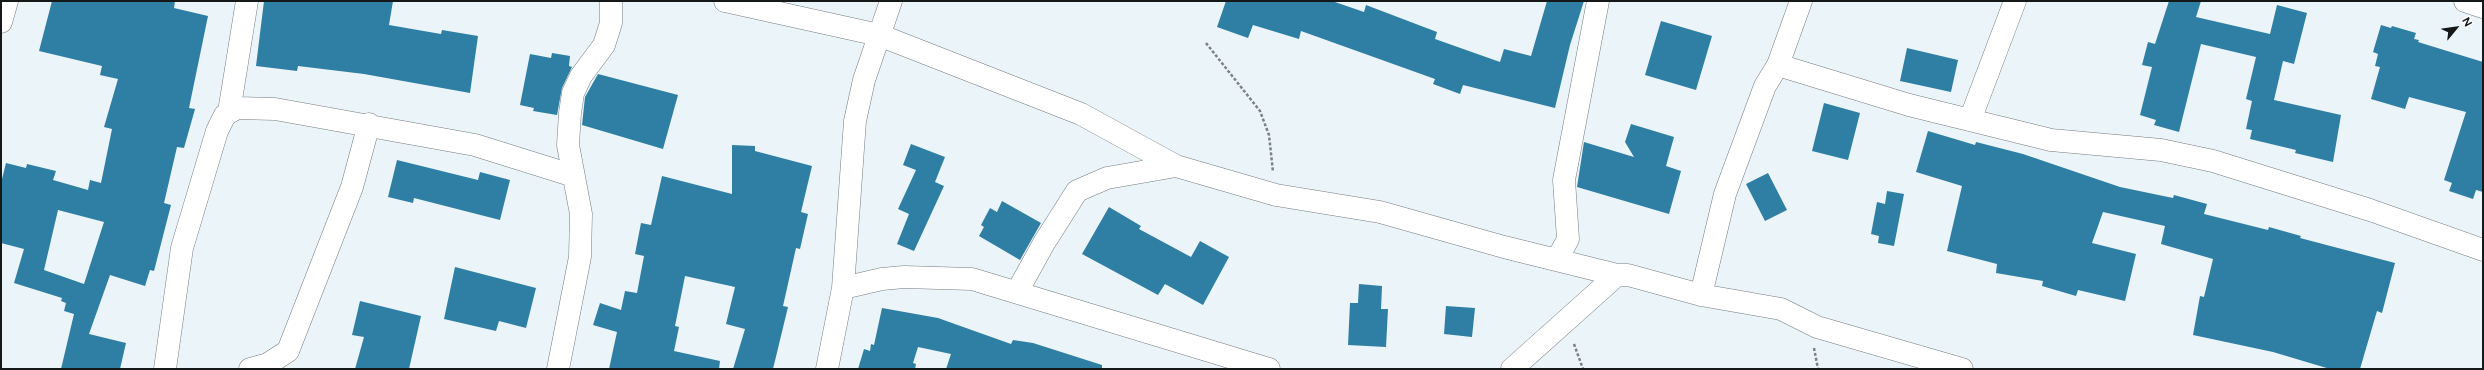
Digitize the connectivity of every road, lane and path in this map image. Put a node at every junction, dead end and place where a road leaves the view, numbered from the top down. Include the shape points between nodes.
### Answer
1 (7, 1) edge
2 (248, 1) edge
3 (611, 1) edge
4 (726, 1) edge
5 (891, 1) edge
6 (1598, 1) edge
7 (1801, 1) edge
8 (2015, 1) edge
9 (2465, 1) edge
10 (2483, 7) edge
11 (1, 22) edge
12 (879, 36) junction
13 (1206, 43) dead end
14 (1778, 65) junction
15 (229, 112) junction
16 (1970, 120) junction
17 (369, 124) junction
18 (1176, 166) junction
19 (574, 176) junction
20 (1276, 195) junction
21 (2483, 250) edge
22 (1557, 260) junction
23 (1617, 276) junction
24 (843, 288) junction
25 (1017, 292) junction
26 (1701, 295) junction
27 (165, 369) edge
28 (250, 369) edge
29 (558, 369) edge
30 (827, 369) edge
31 (1269, 369) edge
32 (1512, 369) edge
33 (1962, 369) edge

1 - 11 street
2 - 15 street
3 - 19 street via 611,23 604,46 573,93 568,145
4 - 12 street
5 - 12 street
6 - 22 street via 1564,180 1568,239
7 - 14 street
8 - 16 street
9 - 10 street
12 - 18 street via 1081,114
12 - 24 street via 864,80 855,121
13 - 20 path via 1260,111 1269,134
14 - 16 street via 1909,105
14 - 26 street via 1765,86 1725,194
15 - 17 street via 237,108 275,109
15 - 27 street via 224,115 217,132 182,248
16 - 21 street via 2051,140 2160,150 2213,162 2370,210
17 - 19 street via 475,145
17 - 28 street via 352,187 288,351 268,364
18 - 20 street
18 - 25 street via 1107,178 1077,191
19 - 29 street via 581,214 580,257
20 - 22 street via 1380,212
22 - 23 street
23 - 26 street via 1628,275
23 - 32 street
24 - 25 street via 904,277 972,279
24 - 30 street
25 - 31 street
26 - 33 street via 1781,309 1822,329

